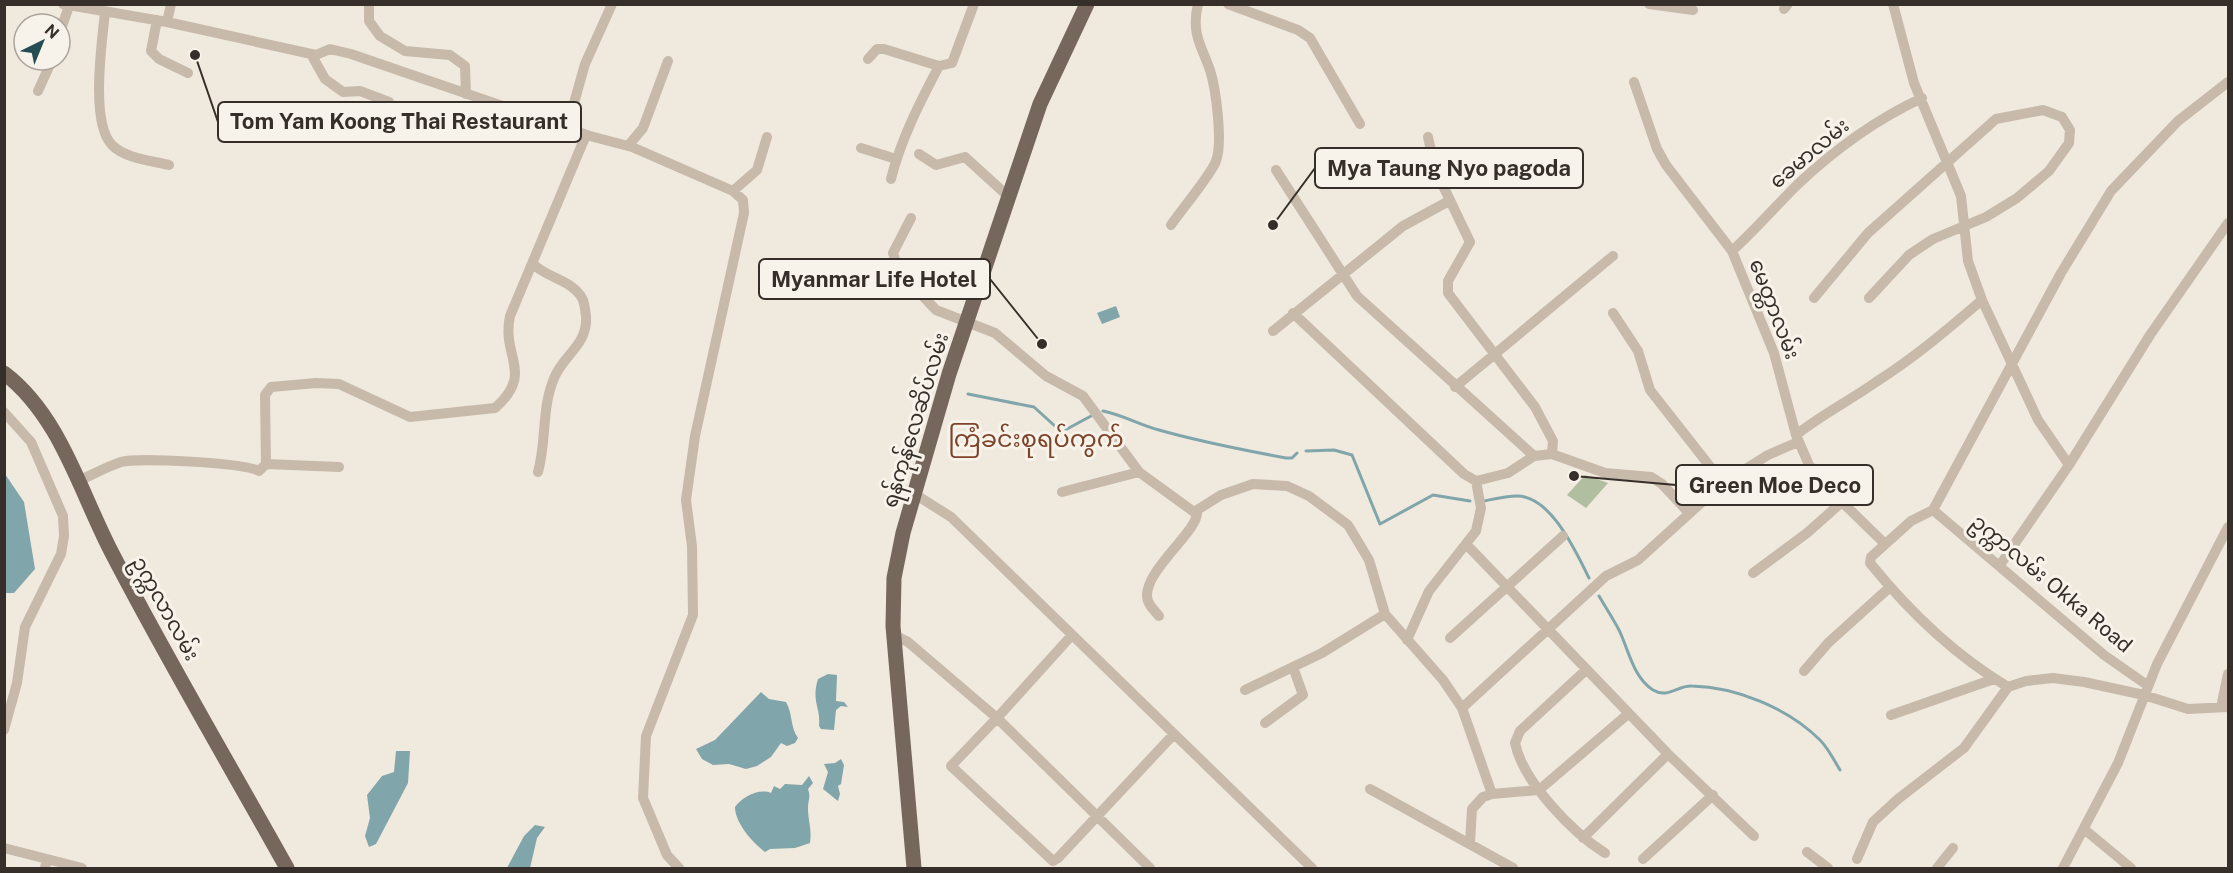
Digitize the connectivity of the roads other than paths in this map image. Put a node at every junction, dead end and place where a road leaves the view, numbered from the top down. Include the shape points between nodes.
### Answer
1 (171, 4) edge
2 (369, 4) edge
3 (612, 4) edge
4 (974, 4) edge
5 (1087, 4) edge
6 (1198, 4) edge
7 (1228, 4) edge
8 (1649, 4) edge
9 (1893, 4) edge
10 (66, 5) edge
11 (1693, 10) dead end
12 (105, 12) junction
13 (162, 21) junction
14 (311, 54) junction
15 (868, 59) dead end
16 (668, 61) dead end
17 (939, 66) junction
18 (47, 72) edge
19 (188, 73) dead end
20 (1634, 82) dead end
21 (2229, 82) edge
22 (38, 91) dead end
23 (466, 93) junction
24 (1922, 98) junction
25 (389, 102) dead end
26 (1359, 124) dead end
27 (567, 128) junction
28 (586, 135) junction
29 (767, 137) dead end
30 (1428, 137) dead end
31 (628, 146) junction
32 (861, 148) dead end
33 (919, 154) dead end
34 (896, 159) junction
35 (1948, 162) junction
36 (170, 165) dead end
37 (1276, 170) dead end
38 (891, 179) dead end
39 (733, 191) junction
40 (1010, 198) junction
41 (1449, 201) junction
42 (911, 218) dead end
43 (2229, 223) edge
44 (1171, 225) dead end
45 (1965, 225) junction
46 (1732, 250) junction
47 (1613, 256) dead end
48 (533, 264) junction
49 (1341, 273) junction
50 (1814, 298) dead end
51 (1869, 298) dead end
52 (1982, 300) junction
53 (1293, 313) junction
54 (1613, 314) dead end
55 (968, 321) junction
56 (1273, 331) dead end
57 (1495, 355) junction
58 (2012, 362) junction
59 (4, 373) edge
60 (1455, 387) junction
61 (4, 412) edge
62 (1797, 439) junction
63 (1552, 454) junction
64 (1534, 456) junction
65 (266, 464) junction
66 (2069, 465) junction
67 (339, 467) dead end
68 (537, 472) dead end
69 (1139, 472) junction
70 (78, 481) junction
71 (1476, 481) junction
72 (1723, 483) junction
73 (1062, 492) dead end
74 (914, 493) junction
75 (1842, 502) junction
76 (1933, 510) junction
77 (1197, 512) junction
78 (1689, 513) junction
79 (2229, 527) edge
80 (1563, 536) dead end
81 (1884, 543) junction
82 (1466, 544) junction
83 (2000, 565) junction
84 (1753, 573) dead end
85 (1506, 587) junction
86 (1890, 587) junction
87 (1384, 614) junction
88 (1159, 616) dead end
89 (1549, 630) junction
90 (894, 635) junction
91 (1072, 635) junction
92 (1450, 638) dead end
93 (1407, 640) junction
94 (1293, 667) junction
95 (1586, 670) junction
96 (1804, 671) dead end
97 (2229, 674) edge
98 (1994, 679) junction
99 (2008, 687) junction
100 (1245, 690) dead end
101 (2146, 690) junction
102 (2225, 707) edge
103 (1462, 708) junction
104 (1628, 714) junction
105 (1891, 715) dead end
106 (997, 718) junction
107 (1265, 723) dead end
108 (4, 730) edge
109 (1174, 734) junction
110 (1668, 754) junction
111 (1370, 789) dead end
112 (1539, 790) junction
113 (1492, 794) junction
114 (1713, 795) junction
115 (1096, 816) junction
116 (2084, 829) junction
117 (1754, 836) dead end
118 (1583, 838) junction
119 (1470, 843) junction
120 (4, 848) edge
121 (1953, 848) dead end
122 (1807, 852) dead end
123 (1605, 853) dead end
124 (1643, 859) dead end
125 (1857, 859) dead end
126 (46, 864) edge
127 (1825, 867) edge
128 (82, 868) edge
129 (287, 868) edge
130 (679, 868) edge
131 (914, 868) edge
132 (1150, 868) edge
133 (1312, 868) edge
134 (1513, 868) edge
135 (1937, 868) edge
136 (2063, 868) edge
137 (2131, 868) edge

1 - 13 street
2 - 23 street via 369,21 380,36 405,51 450,55 465,66
3 - 27 street via 585,64
4 - 17 street via 952,63
5 - 40 main road, ရန်ကုန်လေဆိပ်လမ်း via 1040,104
6 - 44 street via 1197,41 1210,70 1218,106 1216,160
7 - 26 street via 1310,38
8 - 11 street
9 - 24 street via 1914,83
10 - 12 street
12 - 13 street
12 - 36 street via 99,67 103,132 113,147
13 - 14 street
13 - 19 street via 152,51 159,59
14 - 23 street via 330,49 351,54
14 - 25 street via 325,79 343,92 360,91
15 - 17 street via 877,49 884,49
16 - 31 street via 643,128
17 - 34 street
18 - 22 street
20 - 46 street, မေတ္တာလမ်း via 1666,165
21 - 58 street via 2178,121 2111,191
23 - 27 street
24 - 35 street
24 - 46 street, ခေမာလမ်း via 1890,113 1824,163
27 - 28 street
28 - 31 street
28 - 48 street
29 - 39 street via 757,170
30 - 41 street via 1435,169
31 - 39 street
32 - 34 street
33 - 40 street via 936,165 965,157
34 - 38 street
35 - 45 street via 1961,196
35 - 45 street via 1996,118 2043,110 2062,117 2070,130 2069,143 2049,171 2017,198
35 - 50 street via 1868,233
37 - 49 street
39 - 130 street via 743,200 744,213 695,436 687,500 693,615 646,736 643,798 667,855
40 - 55 main road, ရန်ကုန်လေဆိပ်လမ်း
41 - 49 street via 1403,226
41 - 57 street via 1470,242 1448,281 1448,293
42 - 55 street via 893,253 899,271 936,310
43 - 66 street via 2150,335
45 - 51 street via 1909,255
45 - 52 street via 1968,261
46 - 62 street, မေတ္တာလမ်း via 1774,353
47 - 57 street
48 - 65 street via 508,325 515,382 495,408 410,417 339,384 316,382 271,387 265,395
48 - 68 street via 573,288 582,298 586,321 584,336 556,374 550,390 545,443
49 - 53 street
49 - 60 street via 1357,296
52 - 58 street
52 - 62 street via 1885,376 1825,412
53 - 56 street
53 - 71 street
54 - 72 street via 1638,351 1650,390
55 - 69 street via 995,333 1046,376 1083,396
55 - 74 main road, ရန်ကုန်လေဆိပ်လမ်း
57 - 60 street
57 - 63 street via 1535,407 1553,441
58 - 66 street via 2038,420
58 - 76 street
59 - 70 main road, ဥက္ကလာလမ်း via 48,423
60 - 64 street
61 - 108 street via 31,442 63,516 64,536 61,554 25,627
62 - 72 street
62 - 75 street, မေတ္တာလမ်း via 1809,465
63 - 64 street
63 - 78 street via 1605,473 1650,477
64 - 71 street via 1508,473
65 - 67 street
65 - 70 street via 259,471 169,460 122,462
66 - 83 street
69 - 73 street
69 - 77 street
70 - 129 main road, ဥက္ကလာလမ်း via 112,554
71 - 82 street via 1480,508 1476,531
72 - 78 street
74 - 90 main road, ရန်ကုန်လေဆိပ်လမ်း via 894,578
74 - 91 street via 951,517
75 - 81 street, မေတ္တာလမ်း
75 - 84 street via 1808,533
76 - 81 street via 1923,513
76 - 83 street, ဥက္ကာလမ်း Okka Road
77 - 87 street via 1221,495 1253,484 1287,486 1309,496 1348,525 1370,561
77 - 88 street via 1195,521 1164,561 1148,590 1149,604
78 - 89 street via 1638,560 1606,576
79 - 101 street
80 - 85 street
81 - 86 street via 1870,563
82 - 85 street
82 - 93 street via 1429,591
83 - 101 street, ဥက္ကာလမ်း Okka Road
85 - 89 street
85 - 92 street
86 - 96 street via 1828,643
86 - 98 street via 1977,669
87 - 93 street
87 - 94 street
89 - 95 street
89 - 103 street
90 - 106 street via 908,642
90 - 131 main road, ရန်ကုန်လေဆိပ်လမ်း
91 - 106 street
91 - 109 street
93 - 103 street
94 - 100 street
94 - 107 street via 1303,695
95 - 104 street
95 - 112 street via 1515,738 1516,750
97 - 102 street
98 - 99 street
98 - 105 street
99 - 101 street via 2053,678
99 - 125 street via 1964,748 1873,822
101 - 102 street via 2188,709
101 - 116 street via 2118,763
103 - 113 street
104 - 110 street
104 - 112 street
106 - 115 street
106 - 115 street via 951,766 1053,861
109 - 115 street
109 - 133 street
110 - 114 street
110 - 118 street
111 - 119 street
112 - 113 street
112 - 118 street
113 - 119 street via 1472,809
114 - 117 street
114 - 124 street
115 - 132 street
116 - 136 street
116 - 137 street
118 - 123 street
119 - 134 street
120 - 126 street
121 - 135 street
122 - 127 street
126 - 128 street

